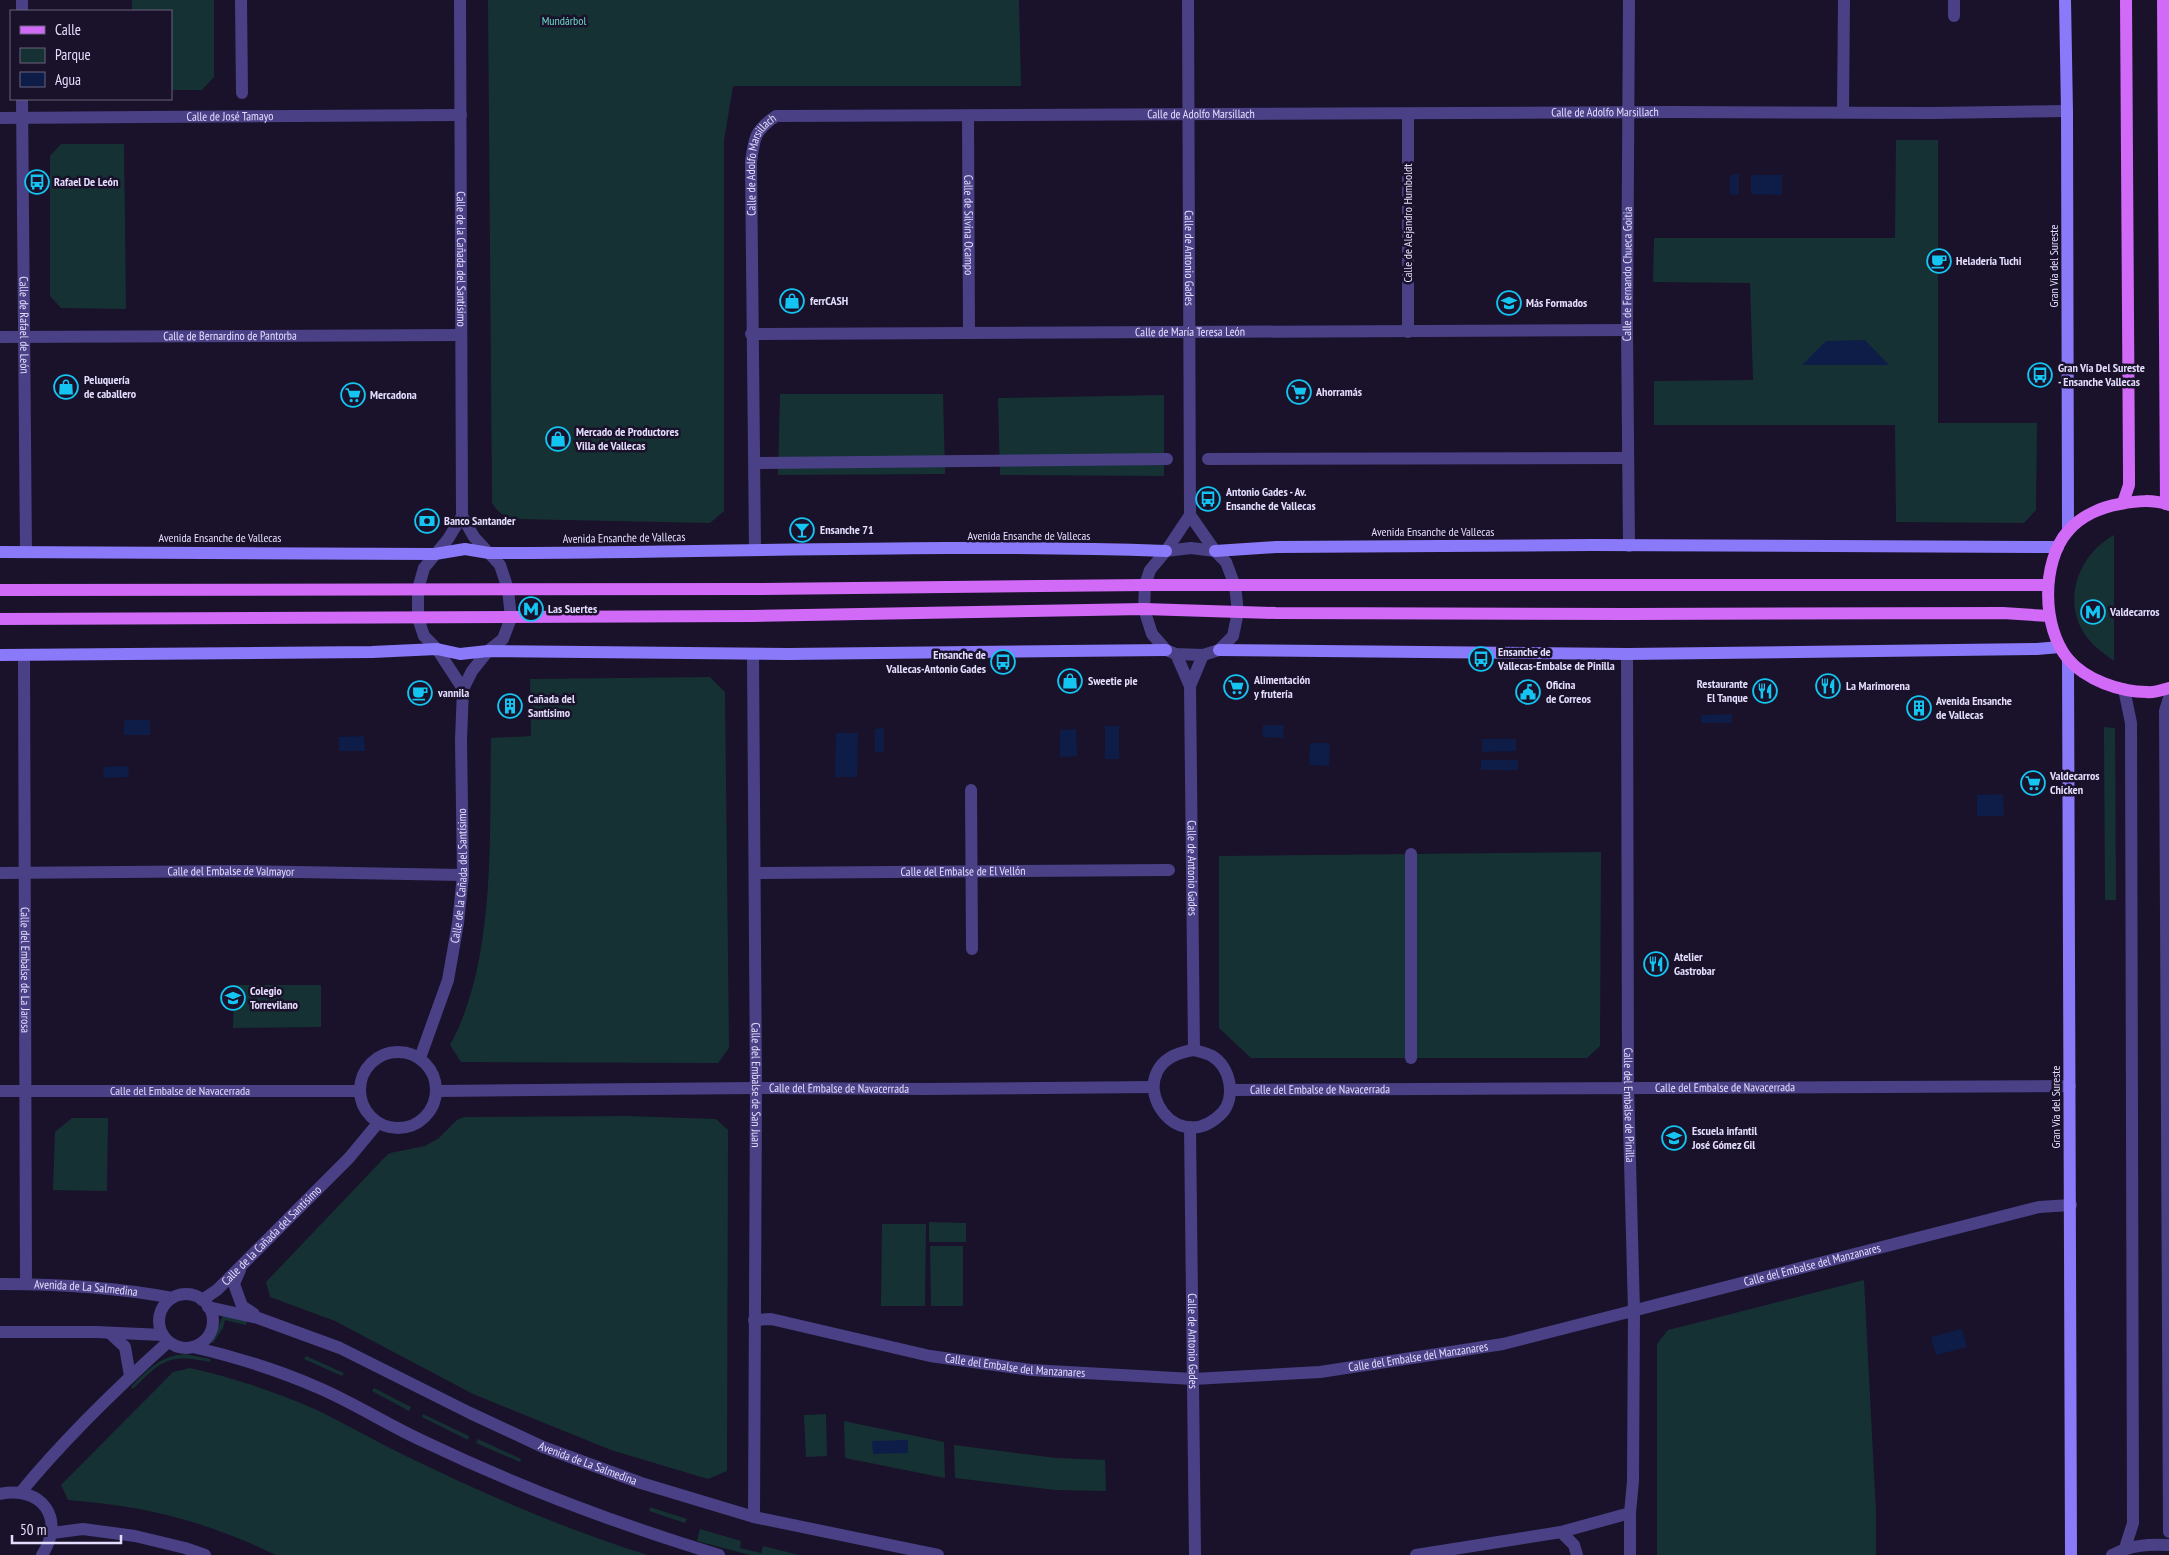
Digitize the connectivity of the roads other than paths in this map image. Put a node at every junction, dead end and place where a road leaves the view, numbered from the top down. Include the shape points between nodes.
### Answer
1 (241, 0) edge
2 (460, 0) edge
3 (1188, 0) edge
4 (1629, 0) edge
5 (1844, 0) edge
6 (1954, 0) edge
7 (2065, 0) edge
8 (2126, 0) edge
9 (2163, 0) edge
10 (1954, 16) dead end
11 (242, 93) dead end
12 (22, 100) edge
13 (2067, 111) junction
14 (1630, 112) junction
15 (1843, 112) junction
16 (1408, 114) junction
17 (1188, 115) junction
18 (461, 116) junction
19 (968, 116) junction
20 (0, 118) edge
21 (22, 118) junction
22 (1627, 330) junction
23 (1190, 332) junction
24 (1408, 332) junction
25 (969, 333) junction
26 (751, 334) junction
27 (460, 335) junction
28 (0, 337) edge
29 (23, 337) junction
30 (1628, 458) junction
31 (1167, 459) dead end
32 (1208, 460) dead end
33 (755, 463) junction
34 (2123, 503) junction
35 (2168, 504) edge
36 (1190, 515) junction
37 (462, 516) junction
38 (2068, 531) junction
39 (1629, 546) junction
40 (2058, 547) junction
41 (755, 550) junction
42 (1166, 551) junction
43 (1214, 551) junction
44 (0, 552) edge
45 (26, 552) junction
46 (488, 553) junction
47 (435, 554) junction
48 (1145, 585) junction
49 (2047, 585) junction
50 (1235, 586) junction
51 (508, 588) junction
52 (418, 589) junction
53 (0, 590) edge
54 (1144, 609) junction
55 (1238, 612) junction
56 (2049, 616) junction
57 (418, 618) junction
58 (512, 618) junction
59 (0, 619) edge
60 (2060, 647) junction
61 (437, 649) junction
62 (1220, 650) junction
63 (488, 651) junction
64 (1171, 652) junction
65 (753, 654) junction
66 (1628, 654) junction
67 (0, 655) edge
68 (24, 655) junction
69 (1203, 656) junction
70 (2068, 659) junction
71 (1190, 686) junction
72 (2169, 688) edge
73 (463, 689) junction
74 (2124, 689) junction
75 (2169, 698) edge
76 (971, 790) dead end
77 (1411, 854) dead end
78 (1169, 870) dead end
79 (25, 872) junction
80 (972, 872) junction
81 (0, 873) edge
82 (754, 873) junction
83 (463, 875) junction
84 (972, 949) dead end
85 (1194, 1050) junction
86 (420, 1058) junction
87 (1411, 1058) dead end
88 (2070, 1086) junction
89 (1152, 1087) junction
90 (1628, 1087) junction
91 (756, 1088) junction
92 (24, 1090) junction
93 (1231, 1090) junction
94 (0, 1091) edge
95 (360, 1091) junction
96 (437, 1091) junction
97 (378, 1123) junction
98 (1190, 1127) junction
99 (2071, 1204) junction
100 (242, 1265) junction
101 (0, 1284) edge
102 (26, 1284) junction
103 (172, 1298) junction
104 (205, 1303) junction
105 (1634, 1311) junction
106 (258, 1318) junction
107 (754, 1320) junction
108 (0, 1332) edge
109 (112, 1334) junction
110 (165, 1339) junction
111 (193, 1347) junction
112 (130, 1376) junction
113 (1193, 1379) junction
114 (21, 1492) junction
115 (0, 1494) edge
116 (1630, 1513) junction
117 (754, 1517) junction
118 (1561, 1532) junction
119 (2169, 1532) edge
120 (52, 1533) junction
121 (2169, 1545) edge
122 (2125, 1548) junction
123 (42, 1555) edge
124 (205, 1555) edge
125 (719, 1555) edge
126 (938, 1555) edge
127 (1195, 1555) edge
128 (1416, 1555) edge
129 (1577, 1555) edge
130 (1630, 1555) edge
131 (2071, 1555) edge
132 (2112, 1555) edge

1 - 11 street
2 - 18 street, Calle de la Cañada del Santísimo
3 - 17 street, Calle de Antonio Gades
4 - 14 street, Calle de Fernando Chueca Goitia
5 - 15 street
6 - 10 street
7 - 13 street, Gran Vía del Sureste
8 - 34 main road via 2129,472
9 - 35 main road
12 - 21 street, Calle de Rafael de León
13 - 15 street, Calle de Adolfo Marsillach
13 - 38 street, Gran Vía del Sureste
14 - 15 street, Calle de Adolfo Marsillach
14 - 16 street, Calle de Adolfo Marsillach
14 - 22 street, Calle de Fernando Chueca Goitia
16 - 17 street, Calle de Adolfo Marsillach
16 - 24 street, Calle de Alejandro Humboldt
17 - 19 street, Calle de Adolfo Marsillach
17 - 23 street, Calle de Antonio Gades
18 - 21 street, Calle de José Tamayo
18 - 27 street, Calle de la Cañada del Santísimo
19 - 25 street, Calle de Silvina Ocampo
19 - 26 street, Calle de Adolfo Marsillach via 798,115 776,116 762,125 753,140 751,162
20 - 21 street, Calle de José Tamayo
21 - 29 street, Calle de Rafael de León
22 - 24 street, Calle de María Teresa León
22 - 30 street, Calle de Fernando Chueca Goitia
23 - 24 street, Calle de María Teresa León
23 - 25 street, Calle de María Teresa León
23 - 36 street, Calle de Antonio Gades
25 - 26 street, Calle de María Teresa León
26 - 33 street, Calle de Adolfo Marsillach
27 - 29 street, Calle de Bernardino de Pantorba
27 - 37 street, Calle de la Cañada del Santísimo
28 - 29 street, Calle de Bernardino de Pantorba
29 - 45 street, Calle de Rafael de León
30 - 32 street
30 - 39 street, Calle de Fernando Chueca Goitia
31 - 33 street
33 - 41 street, Calle de Adolfo Marsillach
34 - 35 main road via 2144,500
34 - 38 main road via 2102,507
36 - 42 street, Calle de Antonio Gades
36 - 43 street
37 - 46 street, Calle de la Cañada del Santísimo
37 - 47 street
38 - 40 main road
39 - 40 street, Avenida Ensanche de Vallecas
39 - 43 street, Avenida Ensanche de Vallecas via 1286,547
40 - 49 main road
41 - 42 street, Avenida Ensanche de Vallecas
41 - 46 street, Avenida Ensanche de Vallecas
42 - 43 street, Avenida Ensanche de Vallecas via 1191,548
42 - 48 street, Calle de Antonio Gades via 1150,570
43 - 50 street via 1226,562
44 - 45 street, Avenida Ensanche de Vallecas
45 - 47 street, Avenida Ensanche de Vallecas
46 - 47 street, Avenida Ensanche de Vallecas via 465,549
46 - 51 street, Calle de la Cañada del Santísimo via 500,565
47 - 52 street via 424,568
48 - 50 main road
48 - 51 main road
48 - 54 street, Calle de Antonio Gades
49 - 50 main road
49 - 56 main road
50 - 55 street
51 - 52 main road
51 - 58 street, Calle de la Cañada del Santísimo
52 - 53 main road
52 - 57 street
54 - 55 main road
54 - 58 main road
54 - 64 street, Calle de Antonio Gades via 1152,634
55 - 56 main road via 2003,613
55 - 62 street via 1233,636
56 - 60 main road
57 - 58 main road
57 - 59 main road
57 - 61 street via 424,636
58 - 63 street, Calle de la Cañada del Santísimo via 504,639
60 - 66 street
60 - 70 main road
61 - 63 street via 460,654
61 - 68 street
61 - 73 street
62 - 66 street
62 - 69 street
63 - 65 street
63 - 73 street, Calle de la Cañada del Santísimo
64 - 65 street
64 - 69 street
64 - 71 street, Calle de Antonio Gades
65 - 82 street, Calle del Embalse de San Juan
66 - 90 street, Calle del Embalse de Pinilla
67 - 68 street
68 - 79 street, Calle del Embalse de La Jarosa
69 - 71 street, Calle de Antonio Gades
70 - 74 main road via 2098,680
70 - 88 street, Gran Vía del Sureste
71 - 85 street, Calle de Antonio Gades
72 - 74 main road via 2148,692
73 - 83 street, Calle de la Cañada del Santísimo
74 - 122 street via 2131,723 2133,1523
75 - 119 street via 2165,711
76 - 80 street
77 - 87 street
78 - 80 street, Calle del Embalse de El Vellón
79 - 81 street, Calle del Embalse de Valmayor
79 - 83 street, Calle del Embalse de Valmayor
79 - 92 street, Calle del Embalse de La Jarosa
80 - 82 street, Calle del Embalse de El Vellón
80 - 84 street
82 - 91 street, Calle del Embalse de San Juan
83 - 86 street, Calle de la Cañada del Santísimo via 448,980
85 - 89 street via 1181,1052 1164,1062
85 - 93 street via 1213,1056 1226,1071
86 - 95 street via 397,1052 380,1057 367,1069
86 - 96 street via 435,1078
88 - 90 street, Calle del Embalse de Navacerrada
88 - 99 street, Gran Vía del Sureste
89 - 91 street, Calle del Embalse de Navacerrada
89 - 98 street via 1156,1103 1164,1115 1174,1123
90 - 93 street, Calle del Embalse de Navacerrada
90 - 105 street, Calle del Embalse de Pinilla
91 - 96 street, Calle del Embalse de Navacerrada
91 - 107 street, Calle del Embalse de San Juan
92 - 94 street, Calle del Embalse de Navacerrada
92 - 95 street, Calle del Embalse de Navacerrada
92 - 102 street, Calle del Embalse de La Jarosa
93 - 98 street via 1227,1104 1214,1120
95 - 97 street via 363,1104
96 - 97 street via 430,1112 422,1121 400,1128
97 - 100 street, Calle de la Cañada del Santísimo via 349,1158
98 - 113 street, Calle de Antonio Gades
99 - 105 street, Calle del Embalse del Manzanares via 2039,1207
99 - 131 street, Gran Vía del Sureste
100 - 104 street, Calle de la Cañada del Santísimo
100 - 106 street, Avenida de La Salmedina via 234,1284 242,1306
101 - 102 street, Avenida de La Salmedina
102 - 103 street, Avenida de La Salmedina via 148,1293
103 - 104 street via 188,1294
103 - 110 street via 161,1310 159,1328
104 - 106 street, Avenida de La Salmedina
104 - 111 street via 212,1323 211,1331 207,1338
105 - 113 street, Calle del Embalse del Manzanares via 1503,1344 1396,1361 1320,1372
105 - 116 street, Calle del Embalse de Pinilla
106 - 117 street, Avenida de La Salmedina via 340,1348 543,1447
107 - 113 street, Calle del Embalse del Manzanares via 771,1319 930,1356 1031,1370
107 - 117 street, Calle del Embalse de San Juan
108 - 109 street
109 - 110 street
109 - 112 street via 125,1347
110 - 111 street via 184,1348
110 - 112 street
111 - 125 street via 271,1369 320,1388 422,1441 542,1495
112 - 114 street via 48,1459
113 - 127 street, Calle de Antonio Gades
114 - 115 street
114 - 120 street via 40,1501 48,1511
116 - 118 street
116 - 130 street, Calle del Embalse de Pinilla
117 - 126 street, Avenida de La Salmedina
118 - 128 street
118 - 129 street via 1574,1545
120 - 123 street
120 - 124 street via 83,1529 136,1536
121 - 122 street
122 - 132 street

